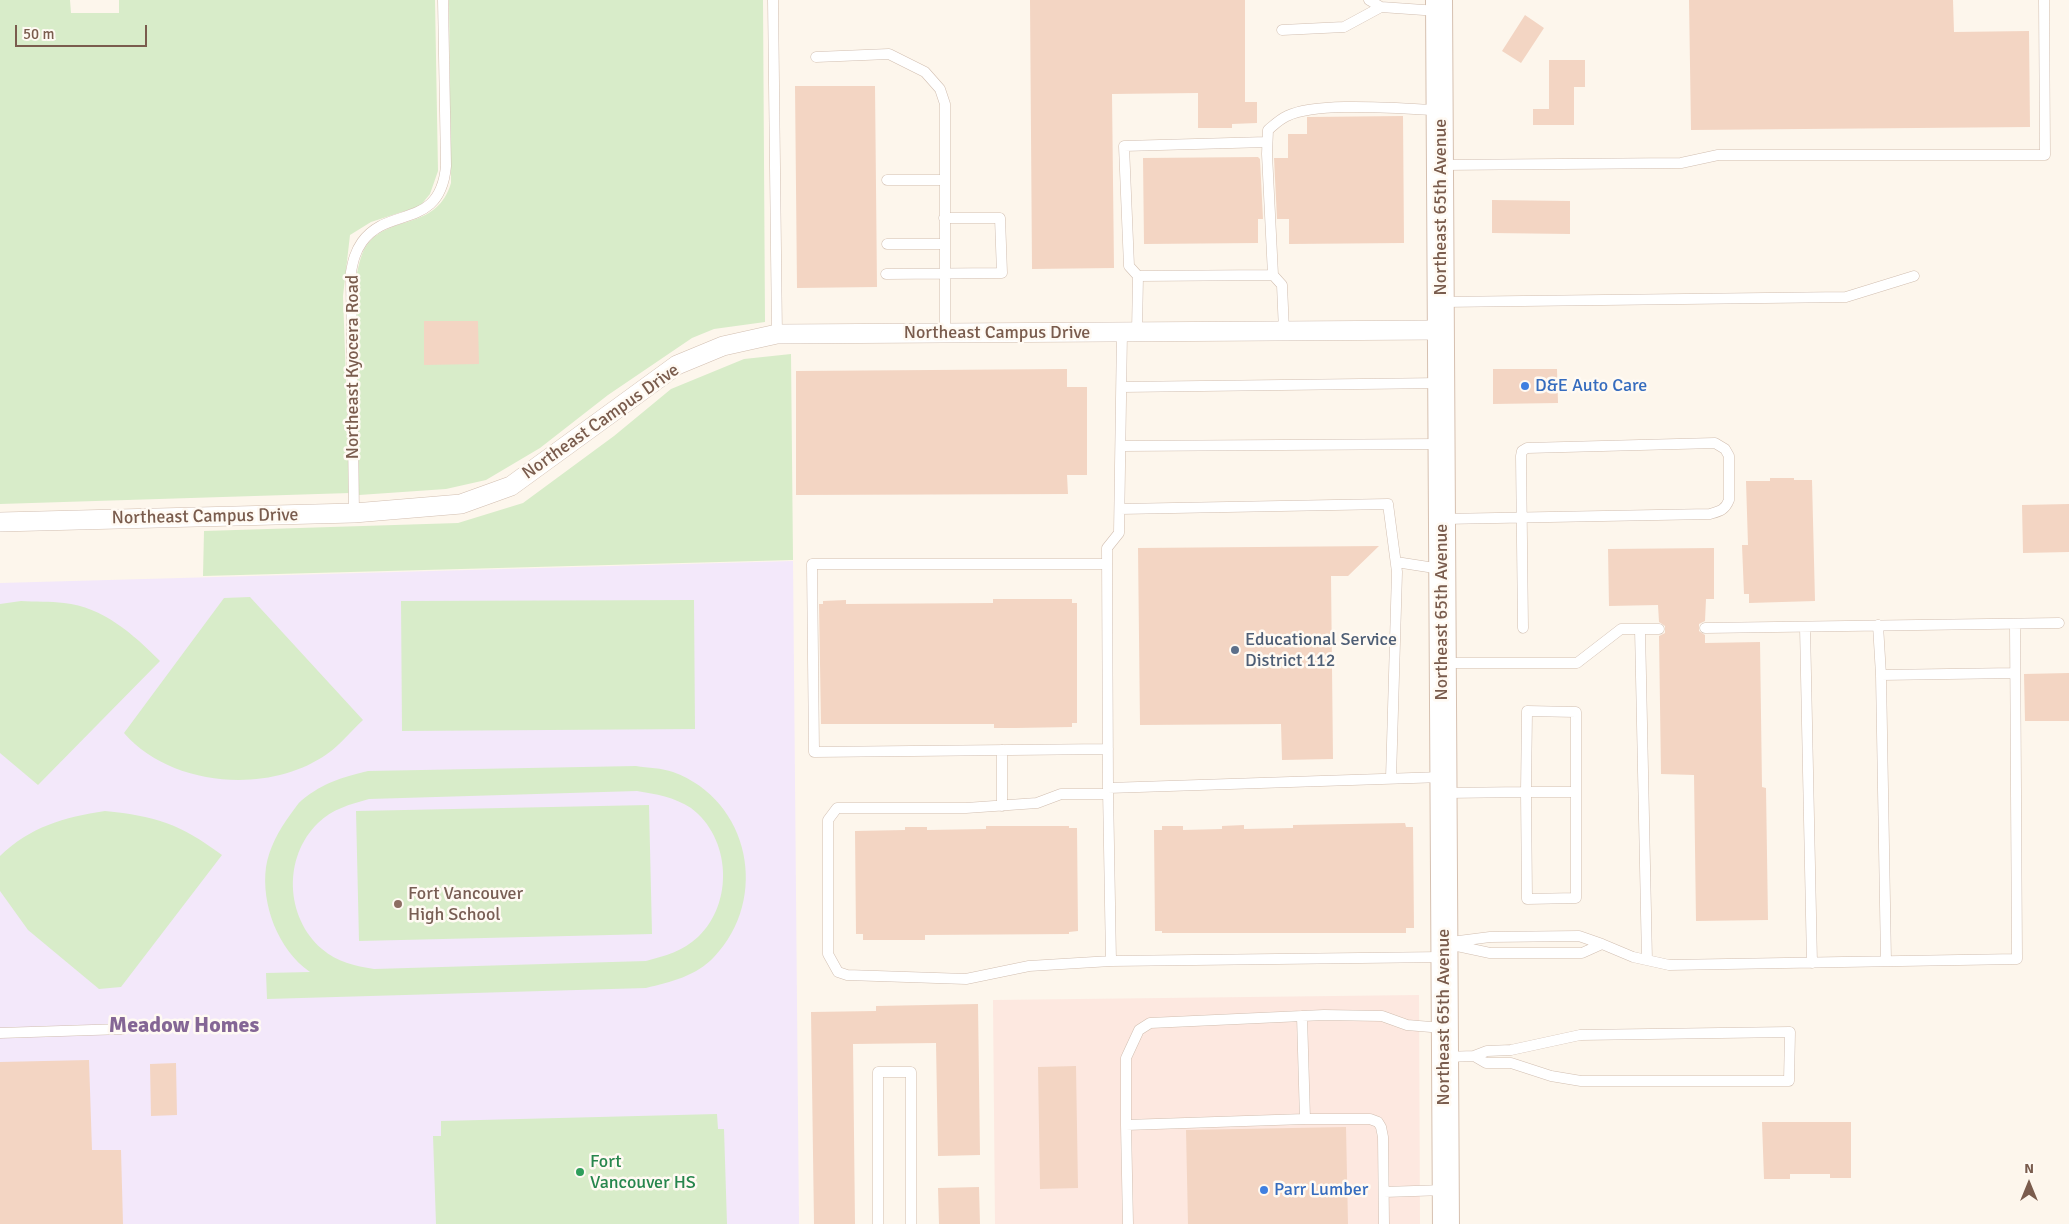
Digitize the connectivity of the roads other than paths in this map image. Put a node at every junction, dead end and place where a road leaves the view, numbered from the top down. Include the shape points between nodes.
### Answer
1 (444, 0) edge
2 (773, 0) edge
3 (1369, 0) edge
4 (2044, 0) edge
5 (1440, 5) edge
6 (1381, 7) junction
7 (1282, 30) dead end
8 (816, 57) dead end
9 (1440, 110) junction
10 (1267, 142) junction
11 (1441, 166) junction
12 (887, 180) dead end
13 (944, 180) junction
14 (944, 218) junction
15 (887, 244) dead end
16 (945, 244) junction
17 (886, 274) dead end
18 (945, 274) junction
19 (1273, 275) junction
20 (1138, 276) junction
21 (1914, 276) dead end
22 (1442, 302) junction
23 (1442, 330) junction
24 (1284, 331) junction
25 (1130, 332) junction
26 (945, 333) junction
27 (777, 334) junction
28 (1442, 383) junction
29 (1122, 387) junction
30 (1442, 444) junction
31 (1120, 446) junction
32 (1120, 509) junction
33 (354, 513) junction
34 (1522, 517) junction
35 (1442, 519) junction
36 (0, 522) edge
37 (1396, 562) junction
38 (1107, 564) junction
39 (1442, 569) junction
40 (2059, 623) dead end
41 (2015, 624) junction
42 (1878, 625) junction
43 (1805, 626) junction
44 (1523, 628) dead end
45 (1705, 628) dead end
46 (1640, 629) junction
47 (1659, 629) dead end
48 (1442, 663) junction
49 (2015, 672) junction
50 (1881, 675) junction
51 (1108, 749) junction
52 (1002, 750) junction
53 (1391, 778) junction
54 (1443, 785) junction
55 (1108, 791) junction
56 (1526, 792) junction
57 (1576, 792) junction
58 (1002, 806) junction
59 (1602, 944) junction
60 (1443, 950) junction
61 (1111, 960) junction
62 (1647, 960) junction
63 (1886, 962) junction
64 (1812, 963) junction
65 (1302, 1016) junction
66 (1443, 1028) junction
67 (123, 1029) dead end
68 (0, 1033) edge
69 (1474, 1056) junction
70 (1444, 1057) junction
71 (1305, 1119) junction
72 (1126, 1125) junction
73 (1445, 1190) junction
74 (1384, 1192) junction
75 (878, 1224) edge
76 (911, 1224) edge
77 (1128, 1224) edge
78 (1384, 1224) edge
79 (1446, 1224) edge

1 - 33 lane, Northeast Kyocera Road via 444,182 438,196 426,208 374,230 362,241 354,255 351,272
2 - 27 lane
3 - 6 lane
4 - 11 lane via 2045,155 1718,154 1681,163
5 - 6 lane
5 - 9 street, Northeast 65th Avenue
6 - 7 lane via 1344,28
8 - 13 lane via 889,54 925,72 940,89 945,104
9 - 10 lane via 1336,108 1303,111 1286,116 1268,130
9 - 11 street, Northeast 65th Avenue
10 - 19 lane
10 - 20 lane via 1124,146 1129,266
11 - 22 street, Northeast 65th Avenue
12 - 13 lane
13 - 14 lane
14 - 16 lane
14 - 18 lane via 1000,218 1002,273
15 - 16 lane
16 - 18 lane
17 - 18 lane
18 - 26 lane
19 - 20 lane
19 - 24 lane via 1282,285
20 - 25 lane
21 - 22 lane via 1846,297
22 - 23 street, Northeast 65th Avenue
23 - 24 street, Northeast Campus Drive
23 - 28 street, Northeast 65th Avenue
24 - 25 street, Northeast Campus Drive
25 - 26 street, Northeast Campus Drive
25 - 29 lane
26 - 27 street, Northeast Campus Drive
27 - 33 street, Northeast Campus Drive via 723,346 677,365 511,486 461,504
28 - 29 lane
28 - 30 street, Northeast 65th Avenue
29 - 31 lane
30 - 31 lane
30 - 35 street, Northeast 65th Avenue
31 - 32 lane
32 - 37 lane via 1388,504
32 - 38 lane via 1119,533 1107,548
33 - 36 street, Northeast Campus Drive
34 - 34 lane via 1710,514 1722,510 1729,500 1729,456 1715,443 1527,448 1521,456
34 - 35 lane
34 - 44 lane
35 - 39 street, Northeast 65th Avenue
37 - 39 lane
37 - 53 lane
38 - 51 lane
38 - 52 lane via 812,564 814,752
39 - 48 street, Northeast 65th Avenue
40 - 41 lane
41 - 42 lane
41 - 49 lane
42 - 43 lane
42 - 50 lane
43 - 45 lane
43 - 64 lane
46 - 47 lane
46 - 48 lane via 1621,630 1577,663
46 - 62 lane
48 - 54 street, Northeast 65th Avenue
49 - 50 lane
49 - 63 lane via 2017,959
50 - 63 lane
51 - 52 lane
51 - 55 lane
52 - 58 lane
53 - 54 lane
53 - 55 lane
54 - 56 lane
54 - 60 street, Northeast 65th Avenue
55 - 58 lane via 1061,794 1037,803
55 - 61 lane
56 - 57 lane
56 - 57 lane via 1527,712 1576,712
56 - 57 lane via 1527,899 1576,898
58 - 61 lane via 837,808 828,820 828,954 833,965 846,975 966,978 1029,966
59 - 60 lane via 1582,953 1490,954
59 - 60 lane via 1579,936 1490,937
59 - 62 lane
60 - 61 lane
60 - 66 street, Northeast 65th Avenue
62 - 64 lane via 1669,965
63 - 64 lane
65 - 66 lane via 1382,1016 1407,1025
65 - 71 lane
65 - 72 lane via 1150,1023 1138,1030 1126,1058
66 - 70 street, Northeast 65th Avenue
67 - 68 lane
69 - 69 lane via 1486,1063 1511,1064 1581,1081 1789,1080 1790,1032 1580,1034
69 - 70 lane
70 - 73 street, Northeast 65th Avenue
71 - 72 lane
71 - 74 lane via 1378,1122 1383,1137
72 - 77 lane
73 - 74 lane
73 - 79 street, Northeast 65th Avenue
74 - 78 lane
75 - 76 lane via 878,1072 911,1072

